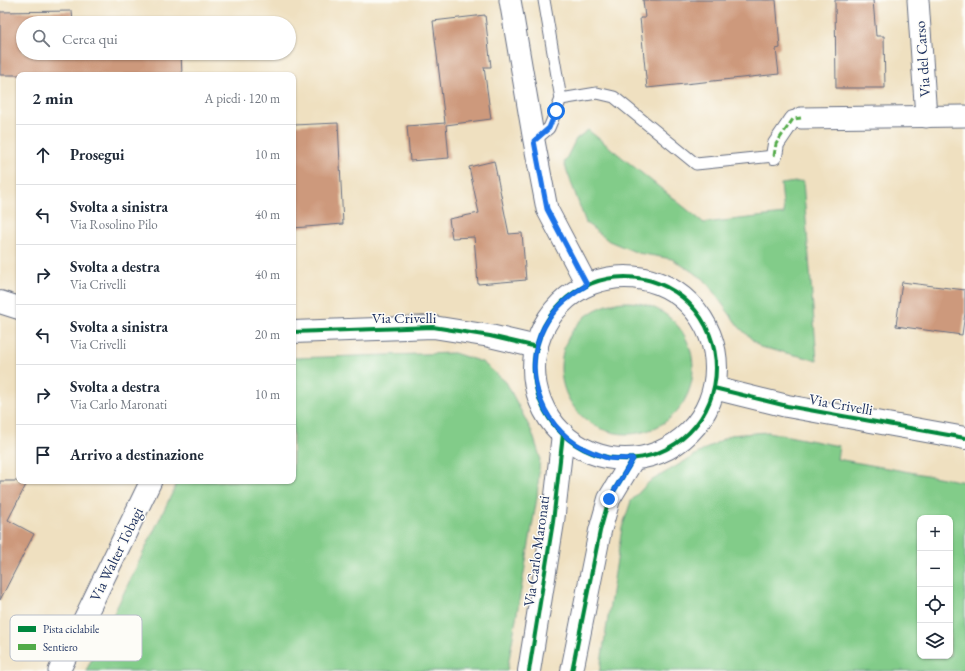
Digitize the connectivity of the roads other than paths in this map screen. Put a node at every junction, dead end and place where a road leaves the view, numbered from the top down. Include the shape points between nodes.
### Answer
1 (510, 0) edge
2 (544, 0) edge
3 (918, 0) edge
4 (561, 99) junction
5 (965, 116) edge
6 (926, 117) junction
7 (801, 118) joint
8 (534, 141) junction
9 (774, 156) joint
10 (587, 285) junction
11 (0, 302) edge
12 (16, 307) edge
13 (296, 332) edge
14 (537, 347) junction
15 (714, 388) junction
16 (563, 434) junction
17 (965, 438) edge
18 (633, 459) junction
19 (150, 484) edge
20 (86, 615) edge
21 (64, 661) edge
22 (59, 671) edge
23 (529, 671) edge
24 (572, 671) edge

1 - 8 street
2 - 4 lane
3 - 6 street, Via del Carso
4 - 8 lane via 549,128
4 - 9 lane via 597,93 614,98 696,164
5 - 6 street
6 - 7 street
7 - 9 street via 793,119 776,144
8 - 10 street via 547,209
10 - 14 street via 555,310 544,327
10 - 15 street via 611,278 637,277 661,284 683,297 700,316 711,338 716,363
11 - 12 street
13 - 14 street, Via Crivelli via 433,327
14 - 16 street via 534,370 538,394 548,416
15 - 17 street, Via Crivelli via 787,406
15 - 18 street via 703,415 685,437 660,452
16 - 18 street via 583,449 608,458
16 - 23 street, Via Carlo Maronati via 553,522
18 - 24 street via 609,499 600,531
19 - 20 street, Via Walter Tobagi
21 - 22 street, Via Walter Tobagi

